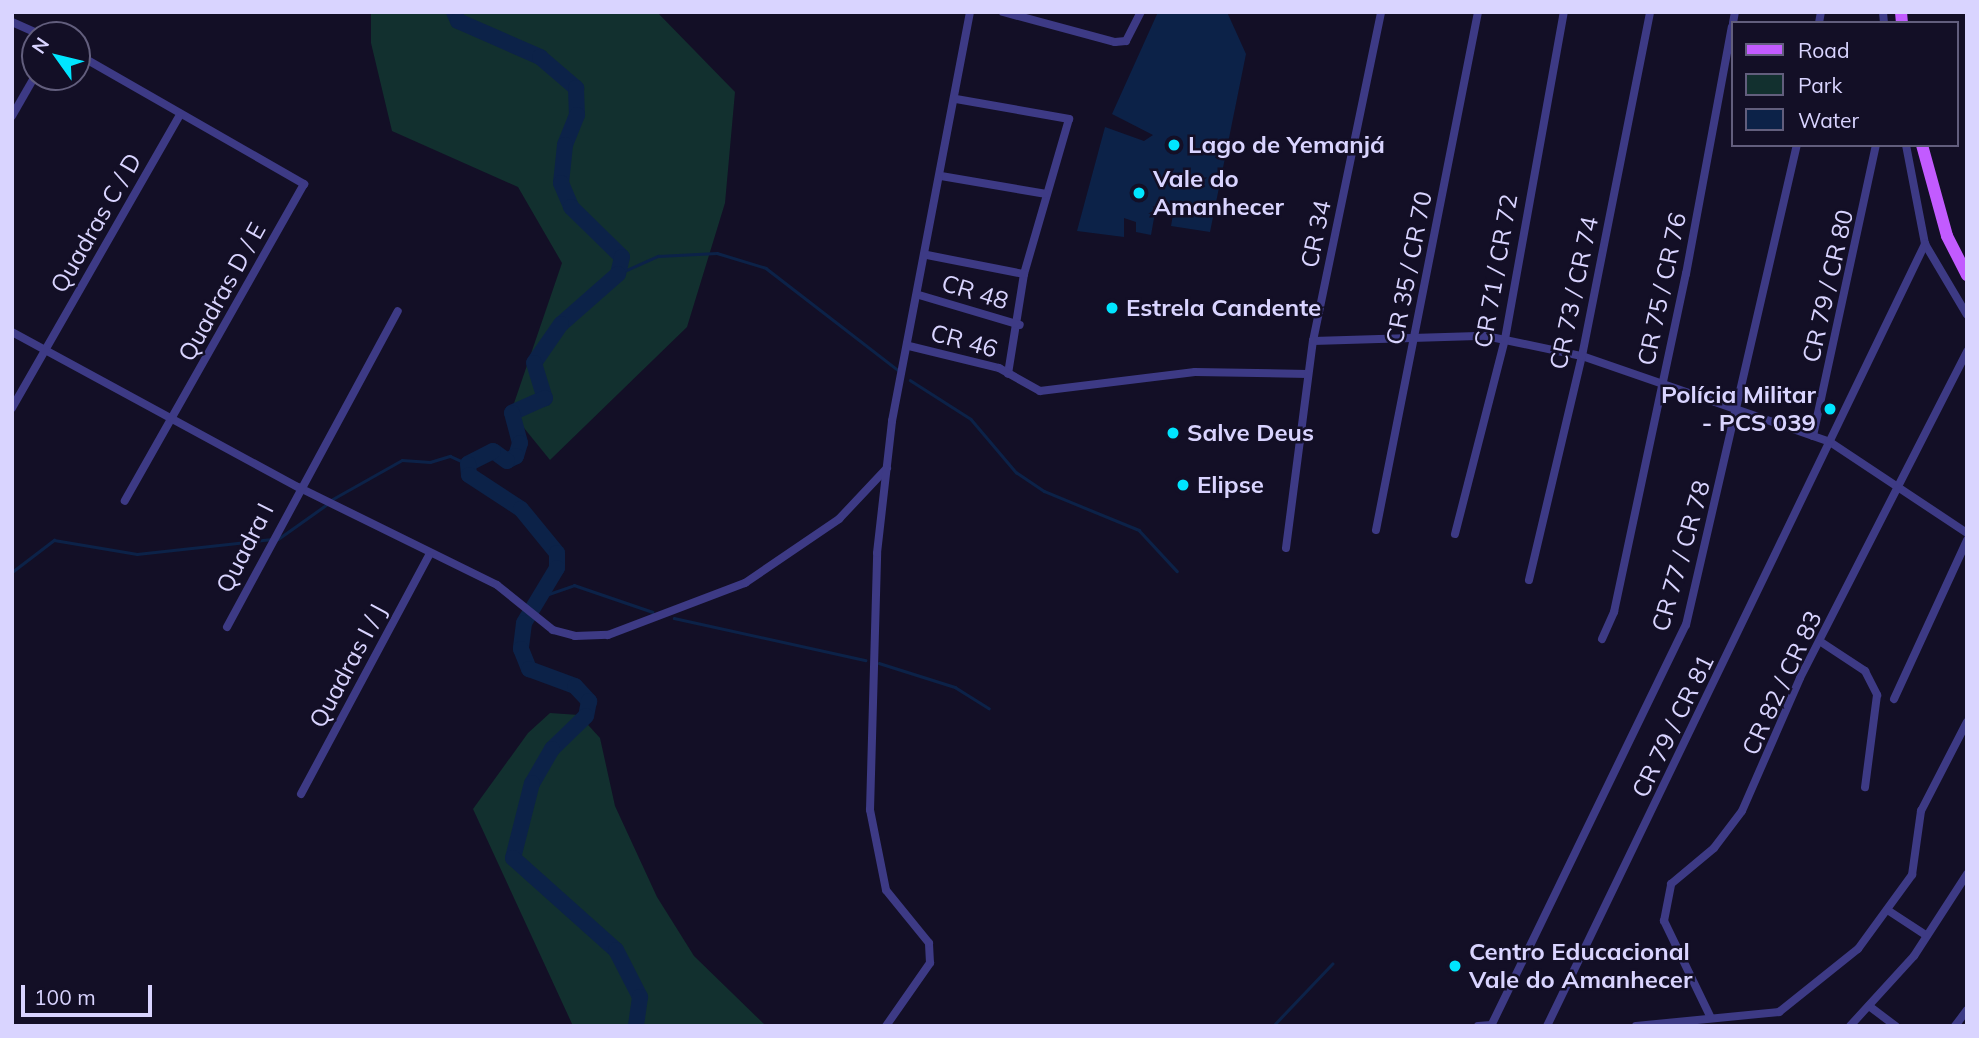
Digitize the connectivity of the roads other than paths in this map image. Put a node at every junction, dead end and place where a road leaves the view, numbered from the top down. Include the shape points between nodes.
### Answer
1 (970, 12) edge
2 (1003, 12) edge
3 (1141, 12) edge
4 (1381, 12) edge
5 (1478, 12) edge
6 (1563, 12) edge
7 (1650, 12) edge
8 (1730, 40) edge
9 (91, 62) edge
10 (26, 91) edge
11 (956, 99) junction
12 (180, 115) junction
13 (12, 116) edge
14 (1797, 147) edge
15 (1876, 147) edge
16 (1906, 147) edge
17 (1923, 147) edge
18 (941, 176) junction
19 (1046, 194) junction
20 (1925, 244) junction
21 (926, 255) junction
22 (1024, 274) junction
23 (1967, 275) edge
24 (919, 295) junction
25 (398, 312) dead end
26 (1967, 315) edge
27 (1020, 325) junction
28 (12, 332) edge
29 (1416, 335) junction
30 (1505, 340) junction
31 (1314, 341) junction
32 (909, 346) junction
33 (46, 351) junction
34 (1967, 351) edge
35 (1582, 356) junction
36 (1008, 374) junction
37 (1308, 374) junction
38 (1662, 384) junction
39 (12, 408) edge
40 (1740, 410) junction
41 (174, 419) junction
42 (1813, 436) junction
43 (1830, 442) junction
44 (887, 468) junction
45 (1899, 486) junction
46 (298, 487) junction
47 (125, 501) dead end
48 (1376, 530) dead end
49 (1967, 533) edge
50 (1455, 534) dead end
51 (1967, 540) edge
52 (1286, 548) dead end
53 (429, 555) junction
54 (1528, 580) dead end
55 (227, 627) dead end
56 (1602, 639) dead end
57 (1821, 642) junction
58 (1894, 699) dead end
59 (1967, 722) edge
60 (1865, 787) dead end
61 (302, 794) dead end
62 (1967, 874) edge
63 (1889, 911) junction
64 (1927, 936) junction
65 (1869, 1006) junction
66 (1967, 1010) edge
67 (1710, 1016) junction
68 (1491, 1025) edge
69 (886, 1026) edge
70 (1478, 1026) edge
71 (1547, 1026) edge
72 (1636, 1026) edge
73 (1850, 1026) edge
74 (1896, 1026) edge
75 (1955, 1026) edge

1 - 11 street
2 - 3 street via 1115,41 1126,41
4 - 31 street, CR 34
5 - 29 street, CR 35 / CR 70
6 - 30 street, CR 71 / CR 72
7 - 35 street, CR 73 / CR 74
8 - 38 street, CR 75 / CR 76
9 - 12 street
10 - 13 street
11 - 18 street
11 - 19 street via 1069,119
12 - 33 street, Quadras C / D
12 - 41 street, Quadras D / E via 304,184
14 - 40 street, CR 77 / CR 78
15 - 42 street, CR 79 / CR 80
16 - 20 street
17 - 23 main road via 1947,236
18 - 19 street
18 - 21 street
19 - 22 street
20 - 26 street
20 - 43 street, CR 79 / CR 81
21 - 22 street
21 - 24 street
22 - 27 street
24 - 27 street, CR 48
24 - 32 street
25 - 46 street, Quadra I
27 - 36 street
28 - 33 street
29 - 30 street
29 - 31 street
29 - 48 street, CR 35 / CR 70
30 - 35 street
30 - 50 street, CR 71 / CR 72
31 - 37 street, CR 34
32 - 36 street, CR 46
32 - 44 street
33 - 39 street, Quadras C / D
33 - 41 street
34 - 45 street, CR 82 / CR 83
35 - 38 street
35 - 54 street, CR 73 / CR 74
36 - 37 street, CR 46 via 1040,391 1195,372
37 - 52 street, CR 34
38 - 40 street
38 - 56 street, CR 75 / CR 76 via 1614,612
40 - 42 street
40 - 68 street, CR 77 / CR 78 via 1686,625
41 - 46 street
41 - 47 street, Quadras D / E
42 - 43 street
43 - 45 street
43 - 71 street, CR 79 / CR 81
44 - 53 street via 839,519 745,583 608,635 553,630 497,585
44 - 69 street via 869,709 870,810 886,890 929,943 930,963
45 - 49 street
45 - 57 street, CR 82 / CR 83
46 - 53 street
46 - 55 street, Quadra I
51 - 58 street
53 - 61 street, Quadras I / J
57 - 60 street via 1865,671 1877,695
57 - 67 street, CR 82 / CR 83 via 1742,811 1714,848 1671,884 1665,902 1664,921
59 - 63 street via 1921,811 1912,875
62 - 64 street
63 - 64 street
63 - 67 street via 1858,949 1788,1007
64 - 65 street
65 - 73 street
65 - 74 street
66 - 75 street
67 - 72 street
68 - 70 street

